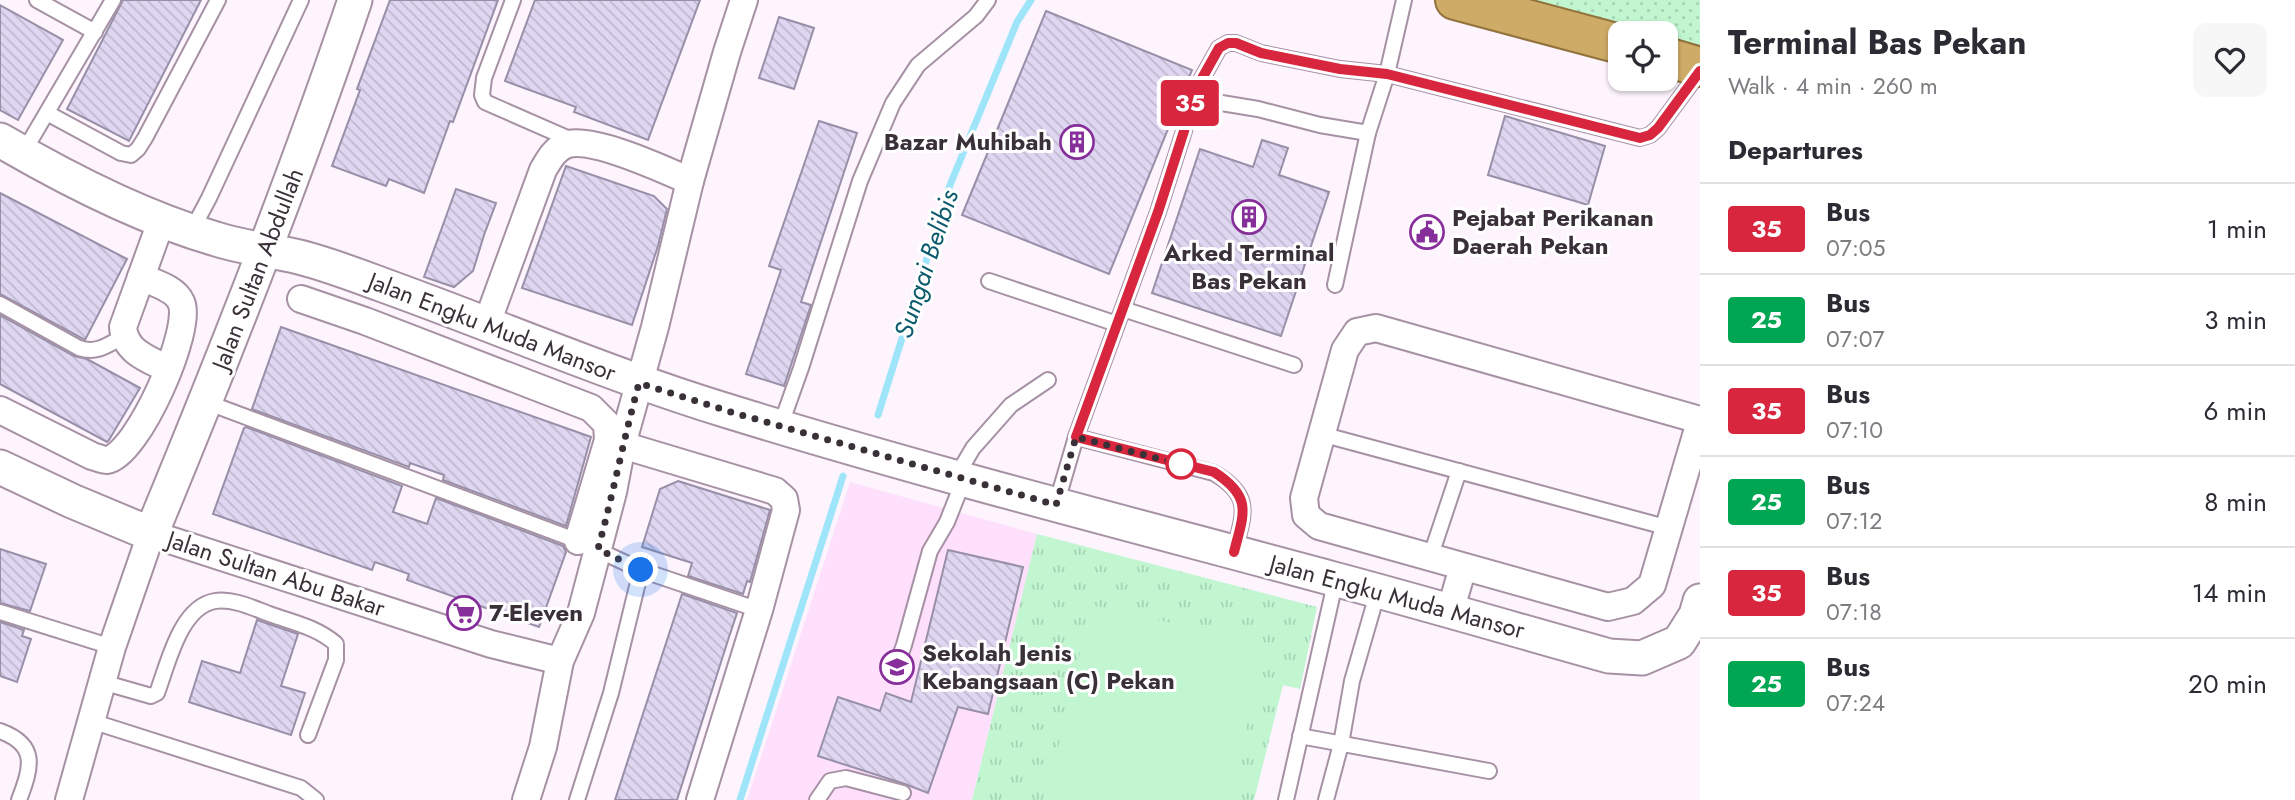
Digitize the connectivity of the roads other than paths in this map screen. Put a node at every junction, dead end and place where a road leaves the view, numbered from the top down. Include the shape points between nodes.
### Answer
1 (37, 0) edge
2 (113, 0) edge
3 (218, 0) edge
4 (301, 0) edge
5 (355, 0) edge
6 (513, 0) edge
7 (744, 0) edge
8 (988, 0) edge
9 (1404, 0) edge
10 (1455, 0) edge
11 (95, 32) junction
12 (1608, 40) edge
13 (1678, 61) edge
14 (1700, 69) edge
15 (1387, 74) junction
16 (1191, 98) junction
17 (47, 113) junction
18 (1368, 132) junction
19 (578, 142) junction
20 (12, 147) edge
21 (690, 181) junction
22 (177, 225) junction
23 (265, 251) junction
24 (141, 277) junction
25 (989, 281) dead end
26 (378, 283) junction
27 (1335, 285) dead end
28 (301, 299) dead end
29 (0, 304) edge
30 (1124, 309) junction
31 (365, 321) junction
32 (487, 323) junction
33 (1117, 324) junction
34 (124, 337) junction
35 (559, 353) junction
36 (1294, 365) dead end
37 (168, 369) junction
38 (1048, 380) dead end
39 (639, 383) junction
40 (547, 390) junction
41 (206, 402) junction
42 (0, 410) edge
43 (1700, 421) edge
44 (780, 427) junction
45 (1321, 434) junction
46 (1076, 437) junction
47 (622, 445) junction
48 (1, 468) edge
49 (1459, 471) junction
50 (960, 478) junction
51 (1056, 505) junction
52 (1669, 528) junction
53 (151, 534) junction
54 (588, 545) junction
55 (1234, 552) junction
56 (1430, 558) junction
57 (1463, 568) junction
58 (641, 570) junction
59 (1336, 579) junction
60 (1378, 591) junction
61 (1700, 601) edge
62 (759, 610) junction
63 (0, 612) edge
64 (1450, 612) junction
65 (112, 648) junction
66 (560, 661) junction
67 (893, 675) dead end
68 (102, 682) junction
69 (91, 721) junction
70 (0, 731) edge
71 (308, 735) dead end
72 (1300, 736) junction
73 (1341, 744) junction
74 (1489, 771) dead end
75 (903, 793) dead end
76 (19, 800) edge
77 (69, 800) edge
78 (316, 800) edge
79 (526, 800) edge
80 (577, 800) edge
81 (701, 800) edge
82 (817, 800) edge
83 (1286, 800) edge
84 (1326, 800) edge

1 - 11 lane
2 - 11 lane
3 - 17 lane via 145,138 131,155
4 - 22 lane via 209,198
5 - 23 street, Jalan Sultan Abdullah
6 - 19 lane via 484,78 485,102
7 - 21 street
8 - 44 lane via 976,16 918,65 893,103 860,181
9 - 15 lane
10 - 12 highway via 1540,16
11 - 17 lane
13 - 14 highway
14 - 15 lane via 1658,128 1640,138
15 - 16 lane via 1340,69 1228,43 1219,48
15 - 18 lane
16 - 18 lane
16 - 30 lane
17 - 20 lane
18 - 27 lane
19 - 21 street
19 - 32 street via 551,155 543,170
20 - 22 street, Jalan Engku Muda Mansor
21 - 39 street
22 - 23 street, Jalan Engku Muda Mansor
22 - 24 street
23 - 26 street, Jalan Engku Muda Mansor
23 - 41 street, Jalan Sultan Abdullah
24 - 34 street via 123,327
24 - 37 street via 173,291 181,300 183,326
25 - 33 lane
26 - 31 street
26 - 32 street, Jalan Engku Muda Mansor
28 - 31 street
29 - 34 lane via 89,352
30 - 33 lane
30 - 36 lane
31 - 40 street
32 - 35 street, Jalan Engku Muda Mansor
33 - 46 lane
34 - 37 street via 142,357
35 - 39 street, Jalan Engku Muda Mansor
35 - 40 street
37 - 42 street via 135,437 107,460
38 - 50 lane via 1011,405 973,448
39 - 44 street, Jalan Engku Muda Mansor
39 - 47 street
40 - 54 street via 591,408 607,424
41 - 53 street, Jalan Sultan Abdullah
41 - 54 lane
43 - 45 street via 1376,328 1357,332 1345,350
43 - 52 street
44 - 50 street, Jalan Engku Muda Mansor
45 - 49 lane
45 - 56 street via 1304,498 1306,515 1319,526
46 - 51 lane
46 - 55 lane via 1214,472 1230,482 1242,504
47 - 54 street via 614,492
47 - 62 street via 764,487 784,499 784,523
48 - 53 street, Jalan Sultan Abu Bakar
49 - 52 lane
49 - 56 lane
50 - 51 street, Jalan Engku Muda Mansor
50 - 67 lane via 947,522 930,551
51 - 55 street, Jalan Engku Muda Mansor
52 - 57 street via 1652,585 1633,601 1608,607
53 - 65 street
53 - 66 street, Jalan Sultan Abu Bakar via 491,644
54 - 58 lane
54 - 66 street via 581,613
55 - 59 street, Jalan Engku Muda Mansor
56 - 57 street
57 - 64 street
58 - 62 lane
58 - 80 lane via 611,693
59 - 60 street, Jalan Engku Muda Mansor
59 - 72 lane
60 - 64 street, Jalan Engku Muda Mansor
60 - 73 lane via 1352,681
61 - 64 street, Jalan Engku Muda Mansor via 1679,642 1642,659 1609,656
62 - 81 street
63 - 65 lane
65 - 68 street
66 - 79 street via 543,747
68 - 69 street
68 - 71 lane via 151,696 157,693 183,623 215,601 237,603 324,633 336,644 336,660
69 - 77 street
69 - 78 lane via 301,788
70 - 76 lane via 27,749 30,765
72 - 73 lane
72 - 83 lane
73 - 74 lane
73 - 84 lane
75 - 82 lane via 846,778 830,781

